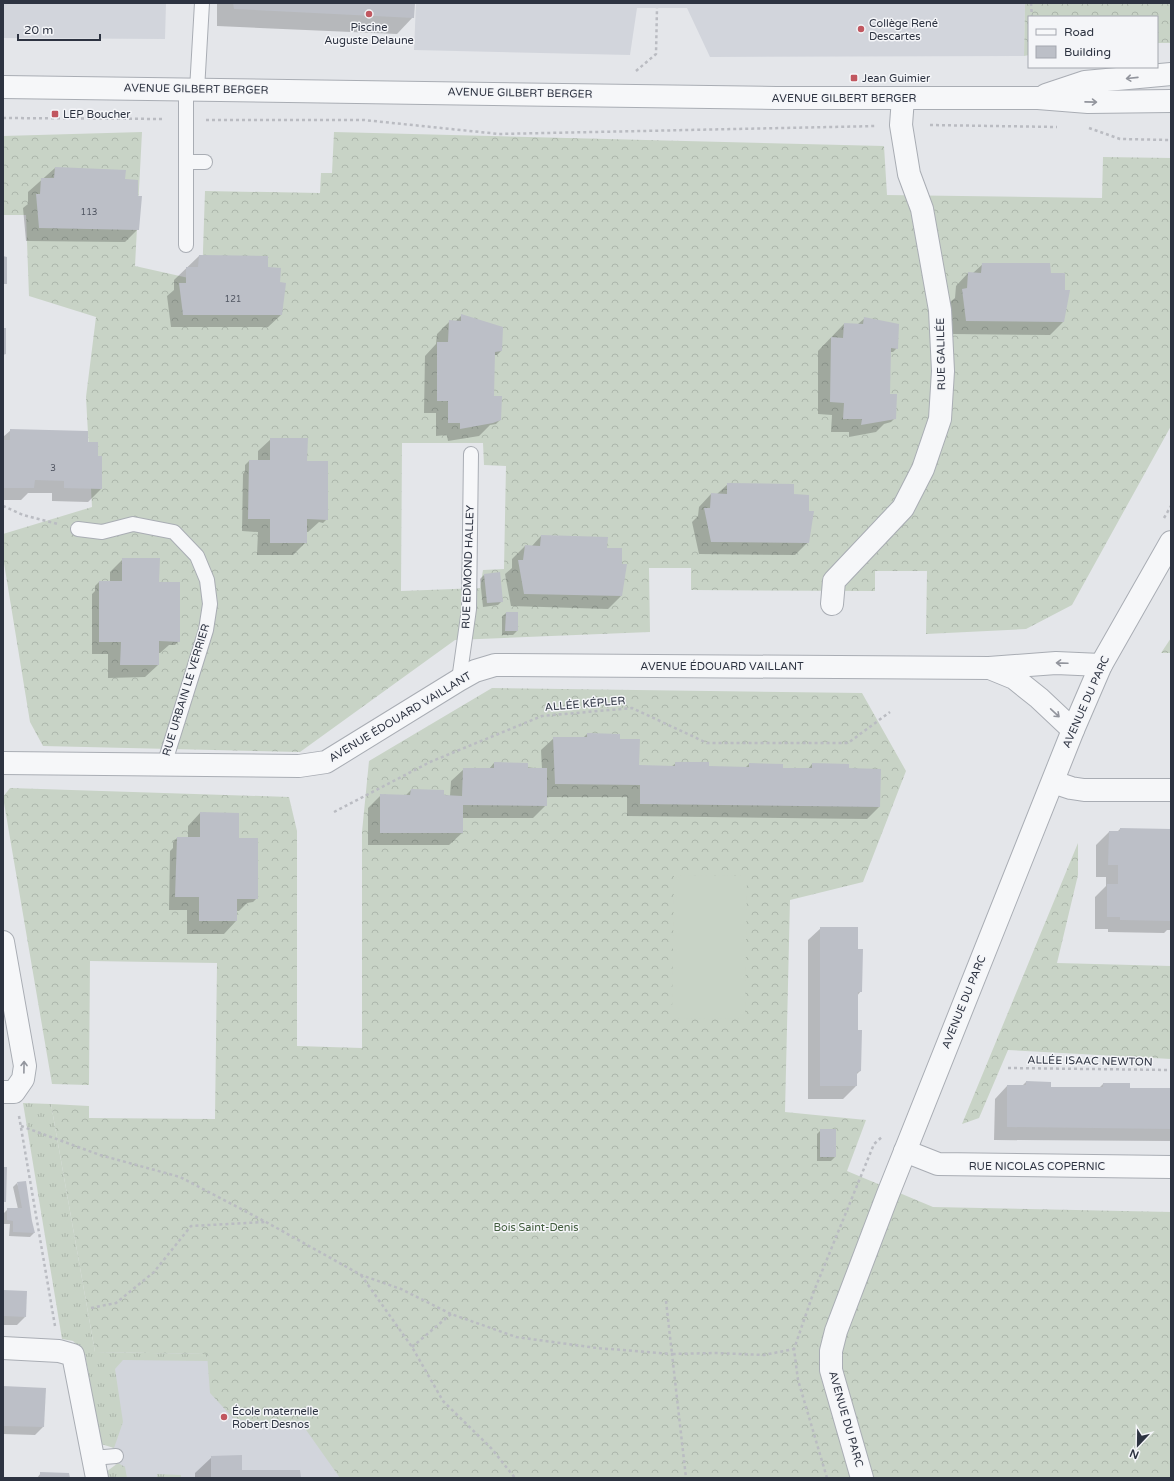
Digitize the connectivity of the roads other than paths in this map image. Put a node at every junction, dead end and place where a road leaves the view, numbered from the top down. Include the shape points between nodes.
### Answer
1 (202, 3) edge
2 (1171, 74) edge
3 (3, 87) edge
4 (192, 90) junction
5 (903, 98) junction
6 (1038, 98) junction
7 (1171, 101) edge
8 (186, 162) junction
9 (205, 162) dead end
10 (186, 245) dead end
11 (471, 454) dead end
12 (78, 529) road end
13 (1171, 542) edge
14 (832, 604) dead end
15 (1101, 666) junction
16 (989, 668) junction
17 (459, 680) junction
18 (1073, 730) junction
19 (3, 763) edge
20 (164, 765) junction
21 (1052, 782) junction
22 (1171, 790) edge
23 (3, 942) edge
24 (9, 1092) edge
25 (905, 1151) junction
26 (1171, 1167) edge
27 (3, 1348) edge
28 (116, 1456) dead end
29 (95, 1468) edge
30 (862, 1478) edge

1 - 4 lane
2 -> 6 street, AVENUE GILBERT BERGER via 1085,82
3 - 4 street, AVENUE GILBERT BERGER
4 - 5 street, AVENUE GILBERT BERGER
4 - 8 lane via 186,120
5 - 6 street, AVENUE GILBERT BERGER
5 - 14 street, RUE GALILÉE via 901,125 909,174 922,209 940,310 943,371 940,419 923,469 903,508 834,581
6 -> 7 street, AVENUE GILBERT BERGER via 1088,102
8 - 9 lane
8 - 10 lane
11 - 17 lane, RUE EDMOND HALLEY via 469,609
12 - 20 lane, RUE URBAIN LE VERRIER via 102,532 133,524 174,532 197,556 207,580 210,604 206,630
13 - 15 street, AVENUE DU PARC
15 -> 16 street, AVENUE ÉDOUARD VAILLANT via 1056,663
15 - 18 street, AVENUE DU PARC
16 - 17 street, AVENUE ÉDOUARD VAILLANT via 495,665 475,671
16 -> 18 street, AVENUE ÉDOUARD VAILLANT via 1014,678
17 - 20 street, AVENUE ÉDOUARD VAILLANT via 326,762 299,766
18 - 21 street, AVENUE DU PARC
19 - 20 street, AVENUE ÉDOUARD VAILLANT
21 - 22 street via 1084,790
21 - 25 street, AVENUE DU PARC
24 -> 23 street via 23,1079 25,1066
25 - 26 street, RUE NICOLAS COPERNIC via 938,1164
25 - 30 street, AVENUE DU PARC via 830,1351 831,1370
27 - 29 street via 66,1353
28 - 29 lane

